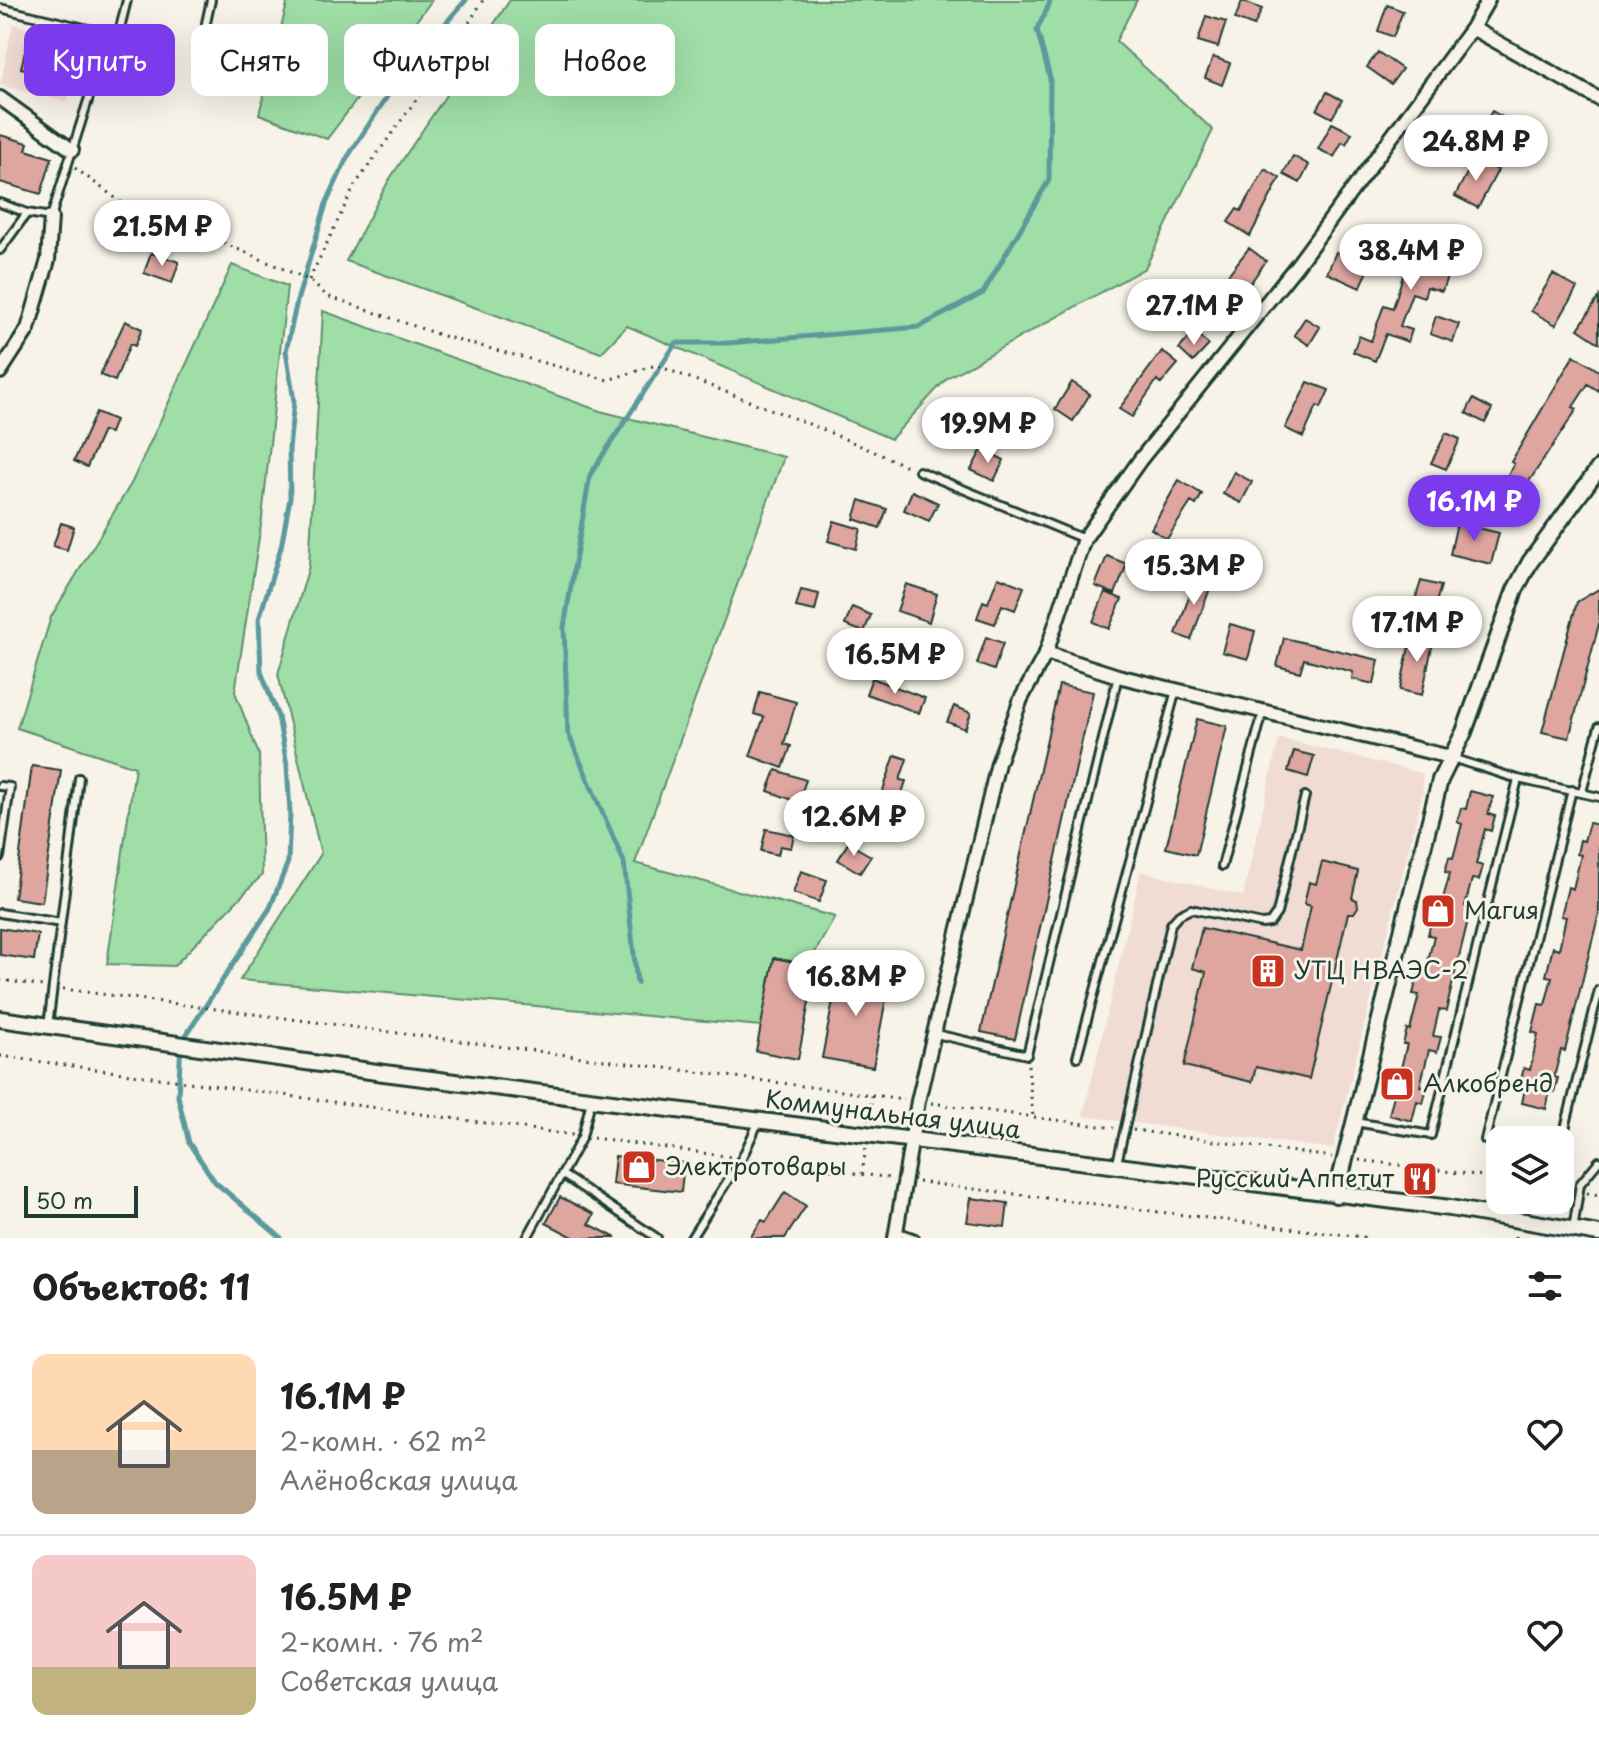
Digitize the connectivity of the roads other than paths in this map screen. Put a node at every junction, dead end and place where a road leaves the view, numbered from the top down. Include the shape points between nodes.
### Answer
1 (127, 0) edge
2 (211, 0) edge
3 (1488, 0) edge
4 (0, 8) edge
5 (206, 23) dead end
6 (67, 24) edge
7 (121, 24) edge
8 (1472, 28) junction
9 (90, 96) edge
10 (0, 98) edge
11 (1599, 99) edge
12 (71, 157) junction
13 (0, 203) edge
14 (27, 213) junction
15 (51, 217) junction
16 (0, 250) edge
17 (0, 372) edge
18 (1599, 468) edge
19 (919, 471) road end
20 (1084, 539) junction
21 (1046, 653) junction
22 (1118, 676) junction
23 (1176, 690) junction
24 (1263, 712) junction
25 (1599, 727) edge
26 (1450, 757) junction
27 (79, 778) dead end
28 (1518, 779) junction
29 (0, 786) edge
30 (1572, 790) junction
31 (1582, 792) junction
32 (1305, 796) dead end
33 (1599, 797) edge
34 (1, 846) edge
35 (0, 857) edge
36 (1222, 866) dead end
37 (0, 913) edge
38 (61, 923) junction
39 (1599, 990) edge
40 (0, 1019) edge
41 (48, 1026) junction
42 (936, 1034) junction
43 (1077, 1057) dead end
44 (591, 1099) junction
45 (760, 1120) junction
46 (1355, 1122) junction
47 (1566, 1126) edge
48 (910, 1138) junction
49 (1485, 1140) dead end
50 (1599, 1161) edge
51 (1116, 1167) junction
52 (1589, 1174) junction
53 (563, 1175) junction
54 (1599, 1176) edge
55 (1336, 1195) junction
56 (1573, 1230) junction
57 (895, 1234) edge
58 (1599, 1234) edge
59 (527, 1238) edge
60 (657, 1238) edge
61 (691, 1238) edge
62 (915, 1238) edge

1 - 7 lane
2 - 5 lane
3 - 8 street
4 - 6 lane
8 - 11 street
8 - 20 street
9 - 12 lane
10 - 12 street
12 - 15 lane
13 - 14 lane
14 - 15 lane
14 - 16 lane
15 - 17 street via 48,260 28,329
18 - 26 street via 1515,590
19 - 20 lane
20 - 21 street
21 - 22 street
21 - 42 street via 1021,699 998,763
22 - 23 street
22 - 42 lane via 1027,1055
23 - 24 street
23 - 43 lane
24 - 26 street
24 - 36 lane
25 - 31 lane
26 - 28 lane
26 - 46 street
27 - 38 lane
28 - 30 lane
28 - 46 lane via 1431,1135
29 - 34 lane via 10,787
30 - 31 lane
30 - 49 lane
31 - 33 lane
32 - 51 lane via 1277,913 1270,923 1191,909 1171,924
34 - 35 lane
37 - 38 lane
38 - 41 lane
39 - 47 lane
40 - 41 street, Коммунальная улица
41 - 44 street, Коммунальная улица
42 - 48 street
44 - 45 street, Коммунальная улица
44 - 53 lane via 582,1137
45 - 48 street, Коммунальная улица
45 - 61 lane
46 - 55 street
48 - 51 street, Коммунальная улица
48 - 57 street
50 - 52 lane
51 - 55 street, Коммунальная улица
52 - 54 lane
52 - 56 lane via 1580,1184
53 - 59 lane
53 - 60 lane
55 - 56 street, Коммунальная улица
56 - 58 street, Коммунальная улица
57 - 62 lane

